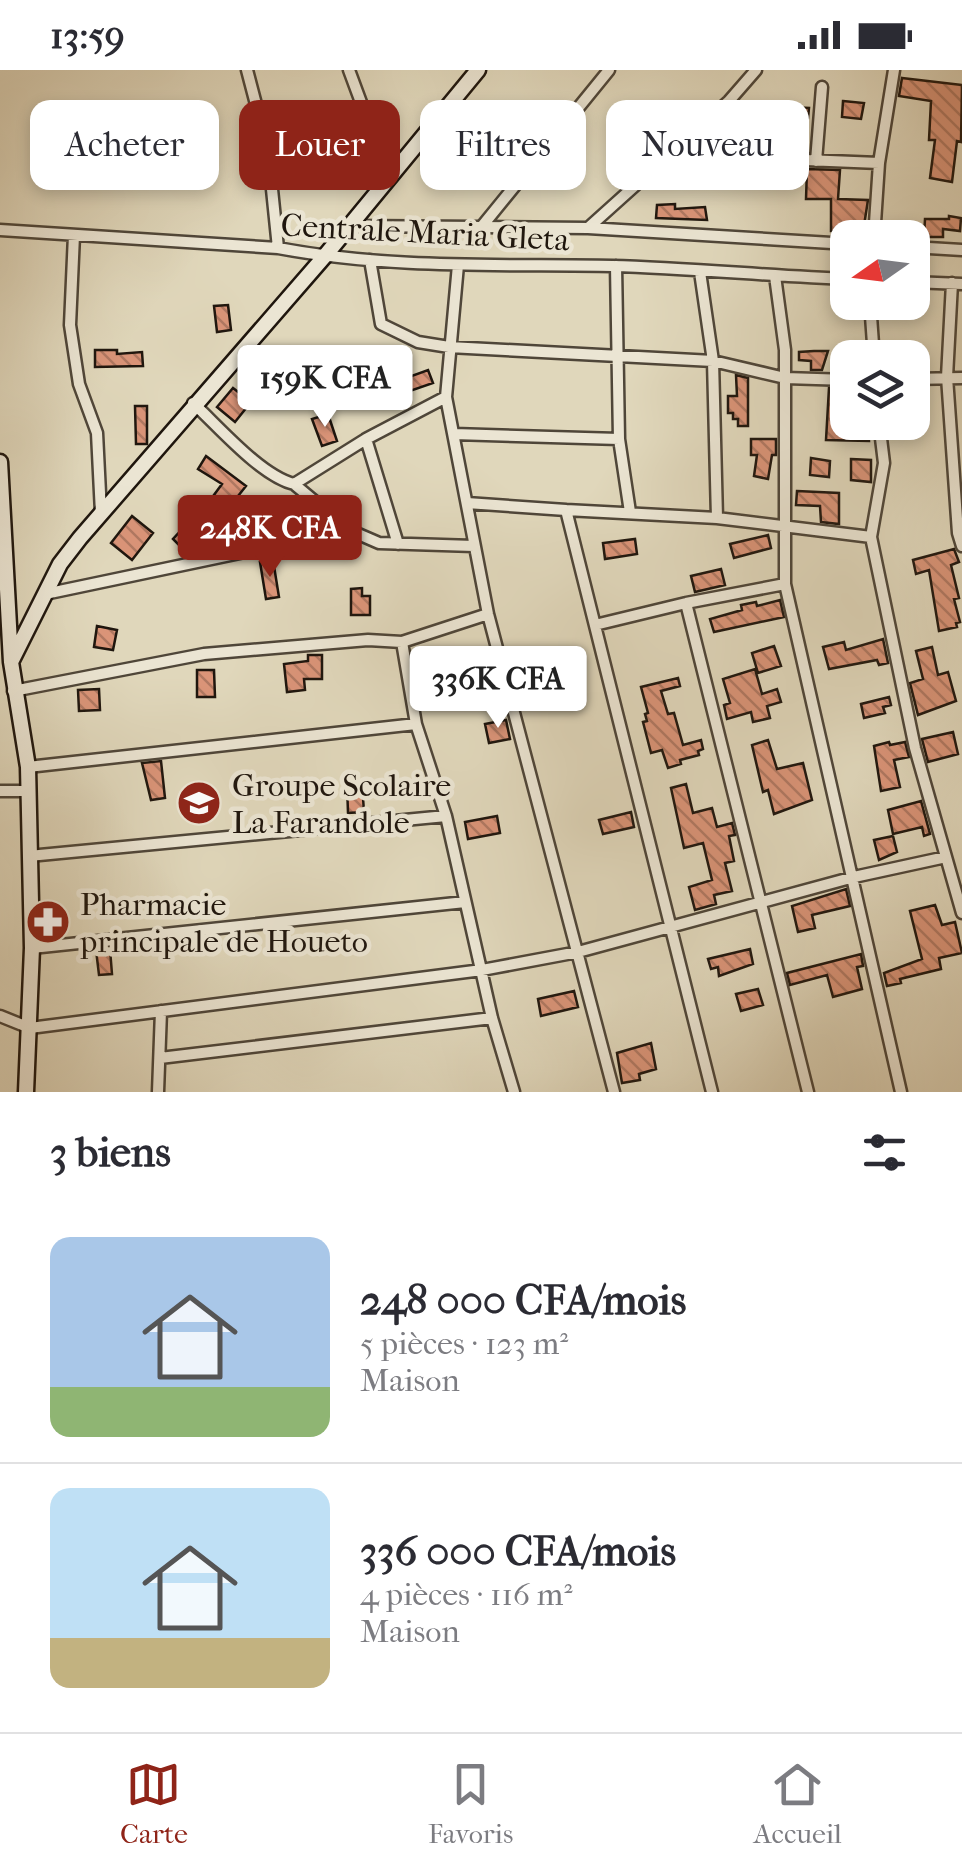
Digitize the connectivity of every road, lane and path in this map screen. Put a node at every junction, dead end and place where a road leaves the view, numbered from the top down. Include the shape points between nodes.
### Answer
1 (247, 70) edge
2 (350, 70) edge
3 (478, 70) edge
4 (609, 70) edge
5 (756, 70) edge
6 (894, 70) edge
7 (822, 87) dead end
8 (361, 100) edge
9 (809, 161) edge
10 (816, 161) junction
11 (879, 164) junction
12 (400, 165) edge
13 (379, 190) edge
14 (875, 220) edge
15 (483, 225) junction
16 (349, 226) junction
17 (588, 228) junction
18 (0, 230) edge
19 (74, 235) junction
20 (830, 243) edge
21 (278, 248) junction
22 (930, 249) edge
23 (962, 250) edge
24 (324, 257) junction
25 (370, 260) junction
26 (458, 265) junction
27 (616, 266) junction
28 (700, 272) junction
29 (775, 276) junction
30 (830, 278) edge
31 (930, 283) edge
32 (957, 284) edge
33 (449, 348) junction
34 (617, 356) junction
35 (712, 362) junction
36 (946, 377) junction
37 (784, 378) junction
38 (930, 378) edge
39 (962, 378) edge
40 (830, 379) edge
41 (446, 397) junction
42 (193, 404) junction
43 (454, 434) junction
44 (366, 439) junction
45 (619, 439) junction
46 (881, 440) edge
47 (0, 462) edge
48 (294, 484) junction
49 (466, 503) junction
50 (566, 510) junction
51 (630, 512) junction
52 (101, 513) junction
53 (717, 518) junction
54 (787, 528) junction
55 (349, 530) junction
56 (960, 532) edge
57 (871, 537) junction
58 (398, 544) junction
59 (474, 546) junction
60 (962, 546) edge
61 (786, 584) junction
62 (45, 594) junction
63 (686, 602) junction
64 (488, 614) junction
65 (595, 625) junction
66 (402, 642) junction
67 (11, 662) junction
68 (14, 691) junction
69 (416, 724) junction
70 (28, 767) junction
71 (0, 790) edge
72 (28, 791) junction
73 (446, 816) junction
74 (29, 856) junction
75 (946, 857) junction
76 (854, 877) junction
77 (466, 902) junction
78 (763, 903) junction
79 (962, 912) edge
80 (674, 928) junction
81 (32, 948) junction
82 (578, 952) junction
83 (482, 970) junction
84 (162, 1011) junction
85 (0, 1016) edge
86 (492, 1018) junction
87 (30, 1028) junction
88 (160, 1058) junction
89 (26, 1092) edge
90 (158, 1092) edge
91 (514, 1092) edge
92 (614, 1092) edge
93 (712, 1092) edge
94 (808, 1092) edge
95 (901, 1092) edge

1 - 21 street via 268,150
2 - 8 street
3 - 12 street
4 - 15 street
5 - 17 street
6 - 11 street
7 - 10 street
9 - 10 street
10 - 11 street
11 - 14 street
13 - 16 street
15 - 16 street
15 - 17 street
16 - 24 street
17 - 20 street
18 - 19 street, Centrale Maria Gleta
19 - 21 street, Centrale Maria Gleta
19 - 52 street via 70,325 97,434
21 - 24 street, Centrale Maria Gleta
22 - 23 street
24 - 25 street, Centrale Maria Gleta
24 - 42 street
25 - 26 street, Centrale Maria Gleta
25 - 33 street via 381,324
26 - 27 street, Centrale Maria Gleta
26 - 33 street
27 - 28 street, Centrale Maria Gleta
27 - 34 street
28 - 29 street, Centrale Maria Gleta
28 - 35 street
29 - 30 street, Centrale Maria Gleta
29 - 37 street
31 - 32 street
32 - 36 street
33 - 34 street
33 - 41 street
34 - 35 street
34 - 45 street
35 - 37 street
35 - 53 street
36 - 38 street
36 - 39 street
36 - 56 street
37 - 40 street
37 - 54 street
41 - 43 street
41 - 44 street
42 - 48 street via 258,464
42 - 52 street
43 - 45 street
43 - 49 street
44 - 48 street
44 - 58 street
45 - 51 street
46 - 57 street via 884,463
47 - 67 street
48 - 55 street
49 - 50 street
49 - 59 street
50 - 51 street
50 - 65 street
51 - 53 street
52 - 62 street
53 - 54 street
54 - 57 street
54 - 61 street
55 - 58 street
55 - 62 street
56 - 60 street
57 - 75 street via 915,748
58 - 59 street
59 - 64 street
61 - 63 street
61 - 76 street
62 - 67 street
63 - 65 street
63 - 78 street
64 - 66 street
64 - 82 street
65 - 80 street
66 - 68 street via 204,654
66 - 69 street
67 - 68 street
68 - 70 street
69 - 70 street
69 - 73 street
70 - 72 street
71 - 72 street
72 - 74 street
73 - 74 street
73 - 77 street
74 - 81 street
75 - 76 street
75 - 79 street
76 - 78 street
76 - 95 street
77 - 81 street
77 - 83 street
78 - 80 street
78 - 94 street
80 - 82 street
80 - 93 street
81 - 87 street
82 - 83 street
82 - 92 street
83 - 84 street
83 - 86 street
84 - 87 street
84 - 88 street
85 - 87 street
86 - 88 street
86 - 91 street
87 - 89 street
88 - 90 street

